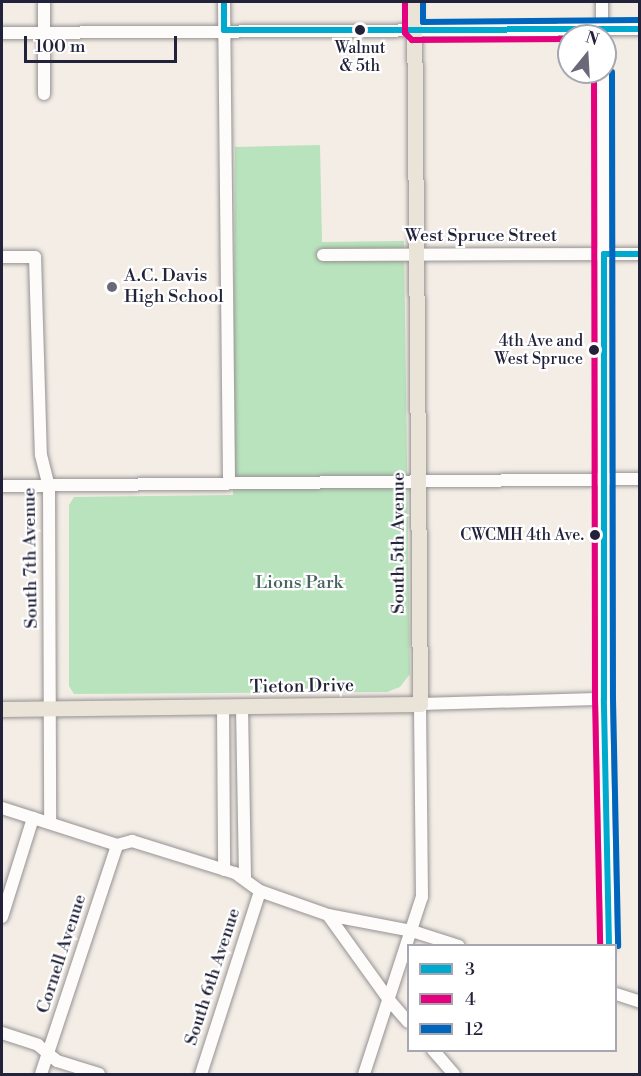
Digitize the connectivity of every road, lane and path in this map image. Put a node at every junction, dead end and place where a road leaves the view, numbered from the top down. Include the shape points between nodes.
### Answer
1 (44, 2) edge
2 (224, 2) edge
3 (414, 2) edge
4 (602, 2) edge
5 (602, 24) edge
6 (639, 29) edge
7 (224, 30) junction
8 (414, 31) junction
9 (617, 31) edge
10 (2, 33) edge
11 (44, 33) junction
12 (557, 33) edge
13 (603, 84) edge
14 (44, 94) dead end
15 (416, 254) junction
16 (604, 254) junction
17 (639, 254) edge
18 (323, 255) dead end
19 (2, 257) edge
20 (605, 479) junction
21 (639, 479) edge
22 (418, 482) junction
23 (229, 483) junction
24 (2, 486) edge
25 (49, 486) junction
26 (604, 699) junction
27 (420, 704) junction
28 (223, 707) junction
29 (242, 707) junction
30 (2, 709) edge
31 (51, 709) junction
32 (2, 808) edge
33 (33, 818) junction
34 (50, 824) junction
35 (117, 845) junction
36 (224, 870) junction
37 (245, 878) junction
38 (260, 891) junction
39 (328, 915) junction
40 (2, 917) edge
41 (412, 931) junction
42 (408, 944) edge
43 (456, 944) edge
44 (609, 944) edge
45 (407, 946) edge
46 (617, 995) edge
47 (389, 1000) junction
48 (639, 1002) edge
49 (407, 1021) edge
50 (2, 1033) edge
51 (49, 1052) junction
52 (436, 1052) edge
53 (42, 1074) edge
54 (99, 1074) edge
55 (201, 1074) edge
56 (364, 1074) edge
57 (454, 1074) edge

1 - 11 street
2 - 7 street
3 - 8 main road, South 5th Avenue
4 - 5 street
6 - 9 street
7 - 8 street
7 - 11 street
7 - 23 street
8 - 12 street
8 - 15 main road, South 5th Avenue
10 - 11 street
11 - 14 street
13 - 16 street
15 - 16 street, West Spruce Street
15 - 18 street, West Spruce Street
15 - 22 main road, South 5th Avenue
16 - 17 street, West Spruce Street
16 - 20 street
19 - 25 street, South 7th Avenue via 35,257 41,455
20 - 21 street
20 - 22 street
20 - 26 street
22 - 23 street
22 - 27 main road, South 5th Avenue
23 - 25 street
24 - 25 street
25 - 31 street, South 7th Avenue
26 - 27 street, Tieton Drive
26 - 44 street
27 - 29 main road, Tieton Drive
27 - 41 street, South 5th Avenue via 422,897
28 - 29 main road, Tieton Drive
28 - 31 main road, Tieton Drive
28 - 36 street
29 - 37 street
30 - 31 main road, Tieton Drive
31 - 34 street, South 7th Avenue
32 - 33 street
33 - 34 street
33 - 40 street
34 - 35 street
35 - 36 street via 132,841
35 - 51 street, Cornell Avenue
36 - 37 street
37 - 38 street
38 - 39 street
38 - 55 street, South 6th Avenue
39 - 41 street
39 - 47 street
41 - 42 street, South 5th Avenue
41 - 43 street
45 - 47 street, South 5th Avenue
46 - 48 street
47 - 49 street
47 - 56 street, South 5th Avenue
50 - 51 street
51 - 53 street, Cornell Avenue
51 - 54 street via 57,1061
52 - 57 street

